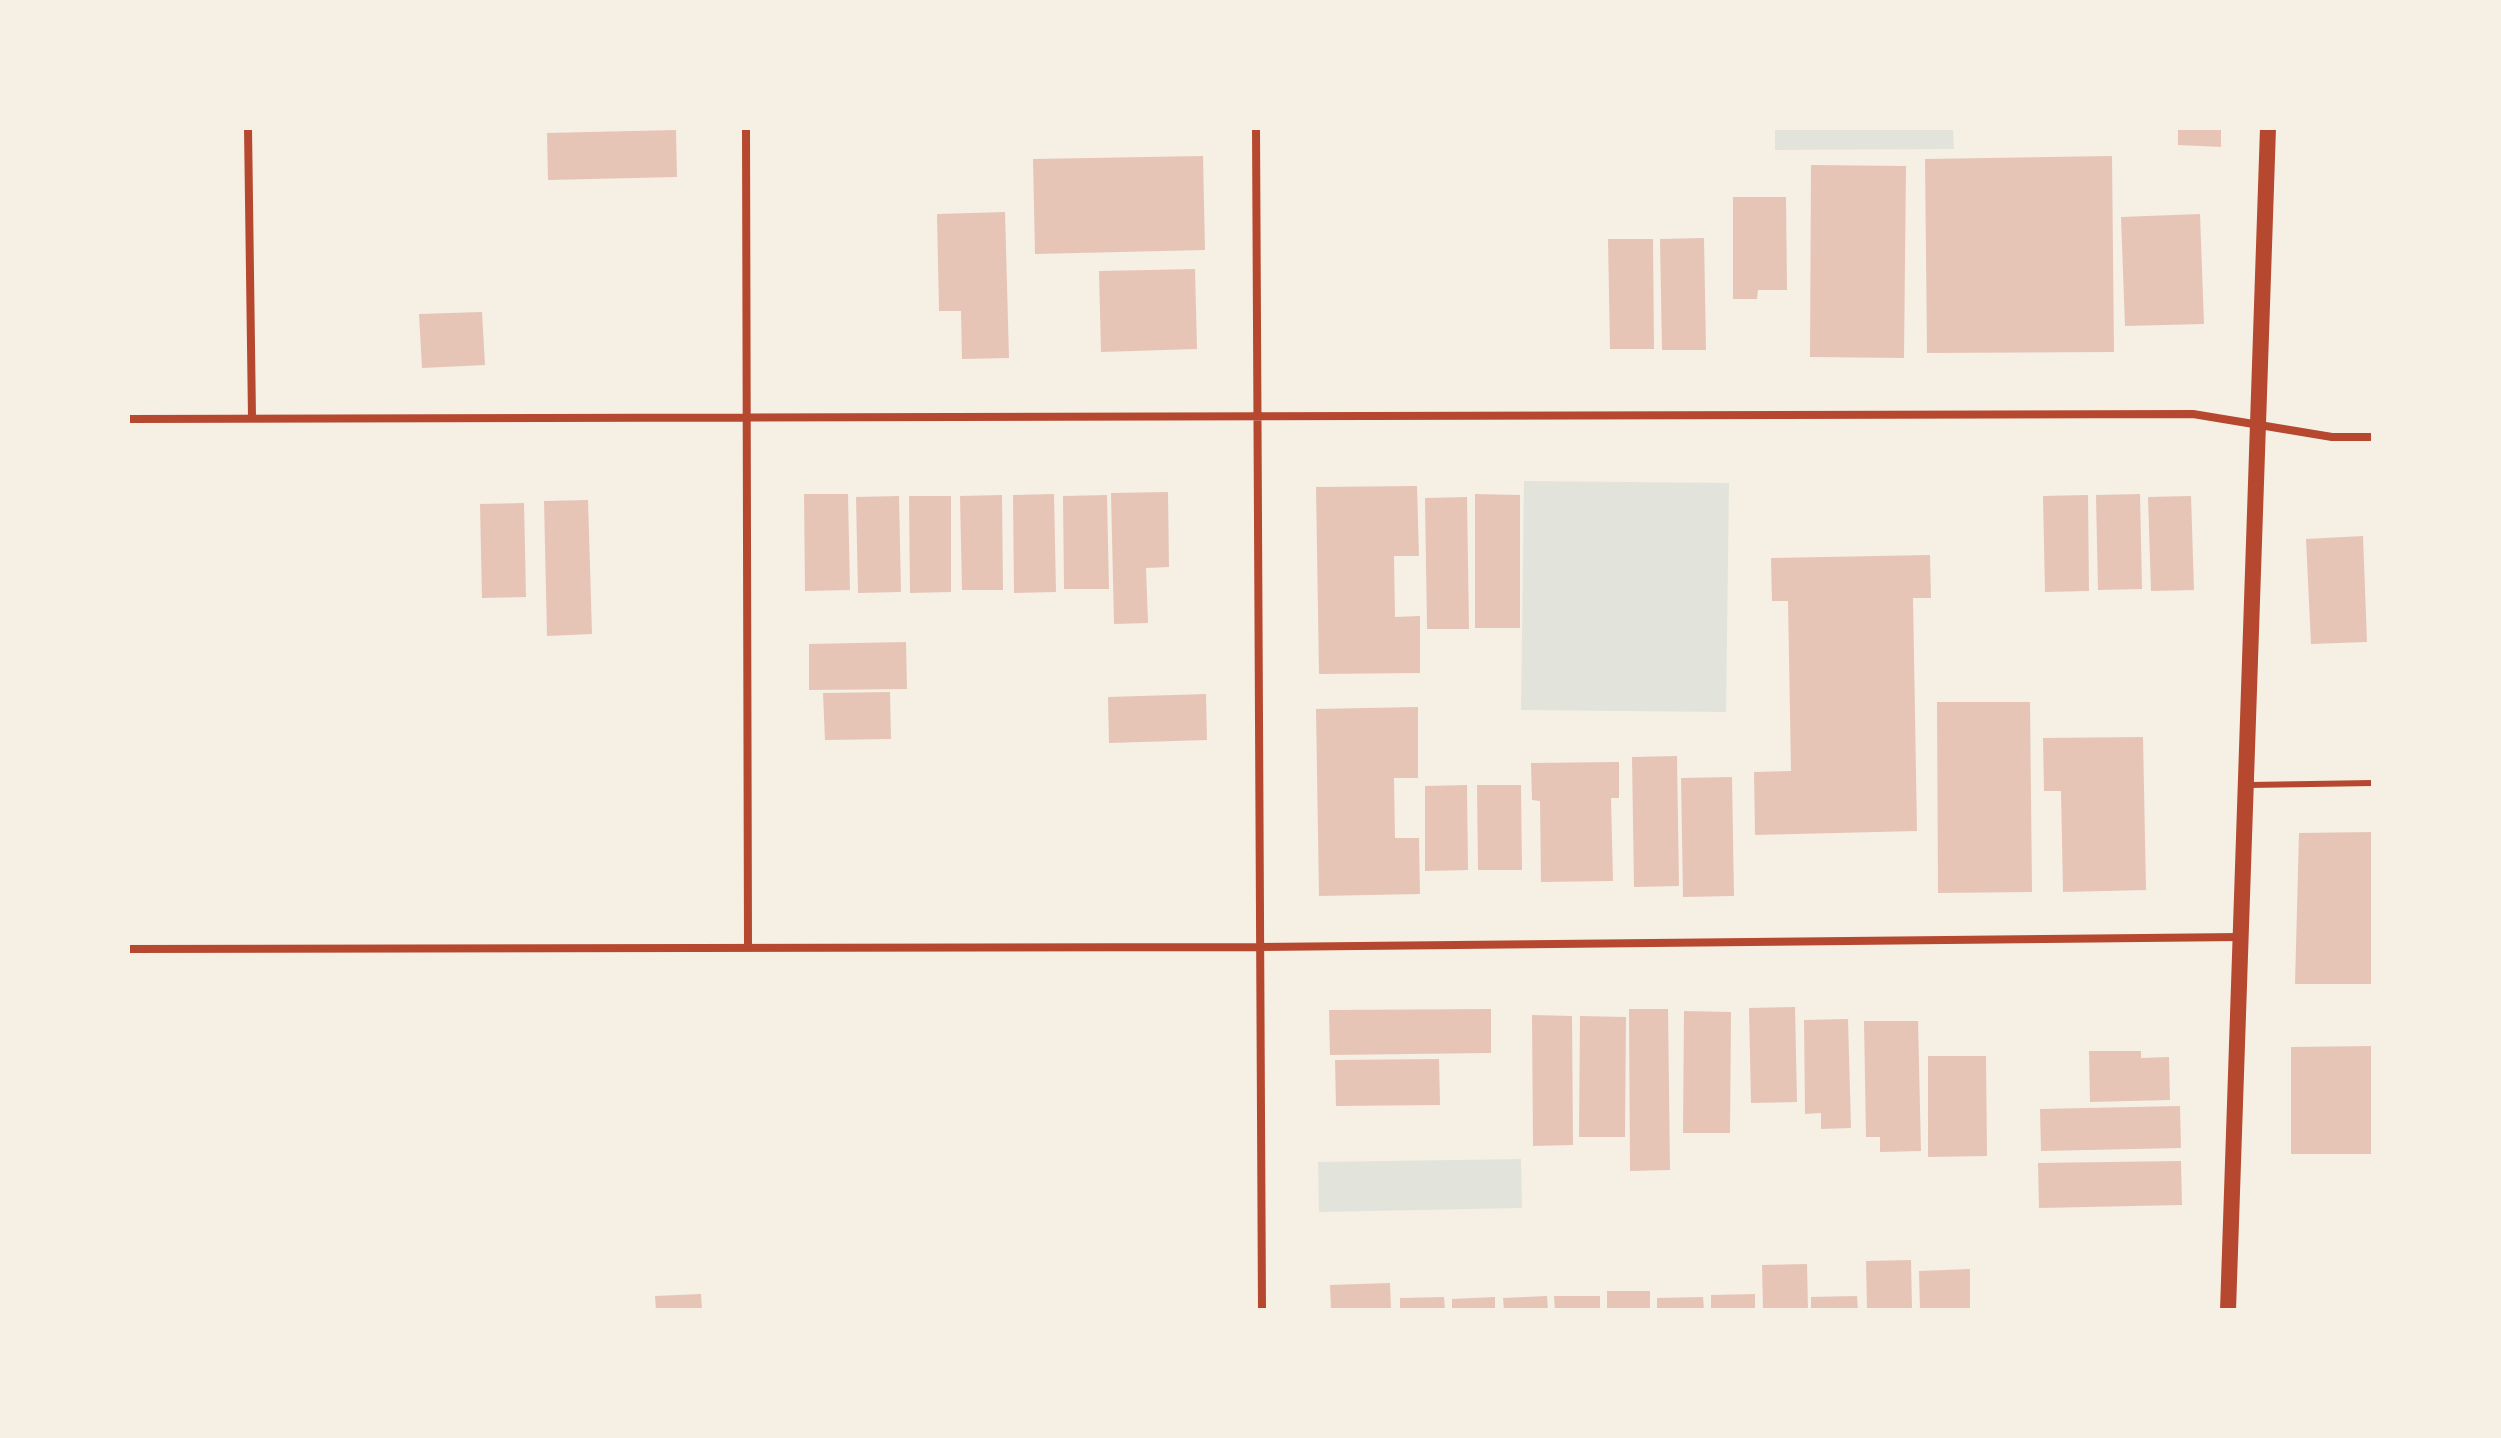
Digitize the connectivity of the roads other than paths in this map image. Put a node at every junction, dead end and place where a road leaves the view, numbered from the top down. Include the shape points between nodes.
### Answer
1 (248, 128) edge
2 (746, 128) edge
3 (1256, 128) edge
4 (2268, 128) edge
5 (1258, 416) junction
6 (747, 417) junction
7 (252, 418) junction
8 (128, 419) edge
9 (2258, 425) junction
10 (2373, 437) edge
11 (2373, 783) edge
12 (2245, 785) junction
13 (2240, 937) junction
14 (1260, 947) junction
15 (748, 948) junction
16 (128, 949) edge
17 (1262, 1310) edge
18 (2228, 1310) edge

1 - 7 street
2 - 6 street
3 - 5 street
4 - 9 main road
5 - 6 street
5 - 9 street via 2193,414
5 - 14 street
6 - 7 street
6 - 15 street
7 - 8 street
9 - 10 street via 2332,437
9 - 12 main road
11 - 12 lane
12 - 13 main road
13 - 14 street
13 - 18 main road
14 - 15 street
14 - 17 street
15 - 16 street

